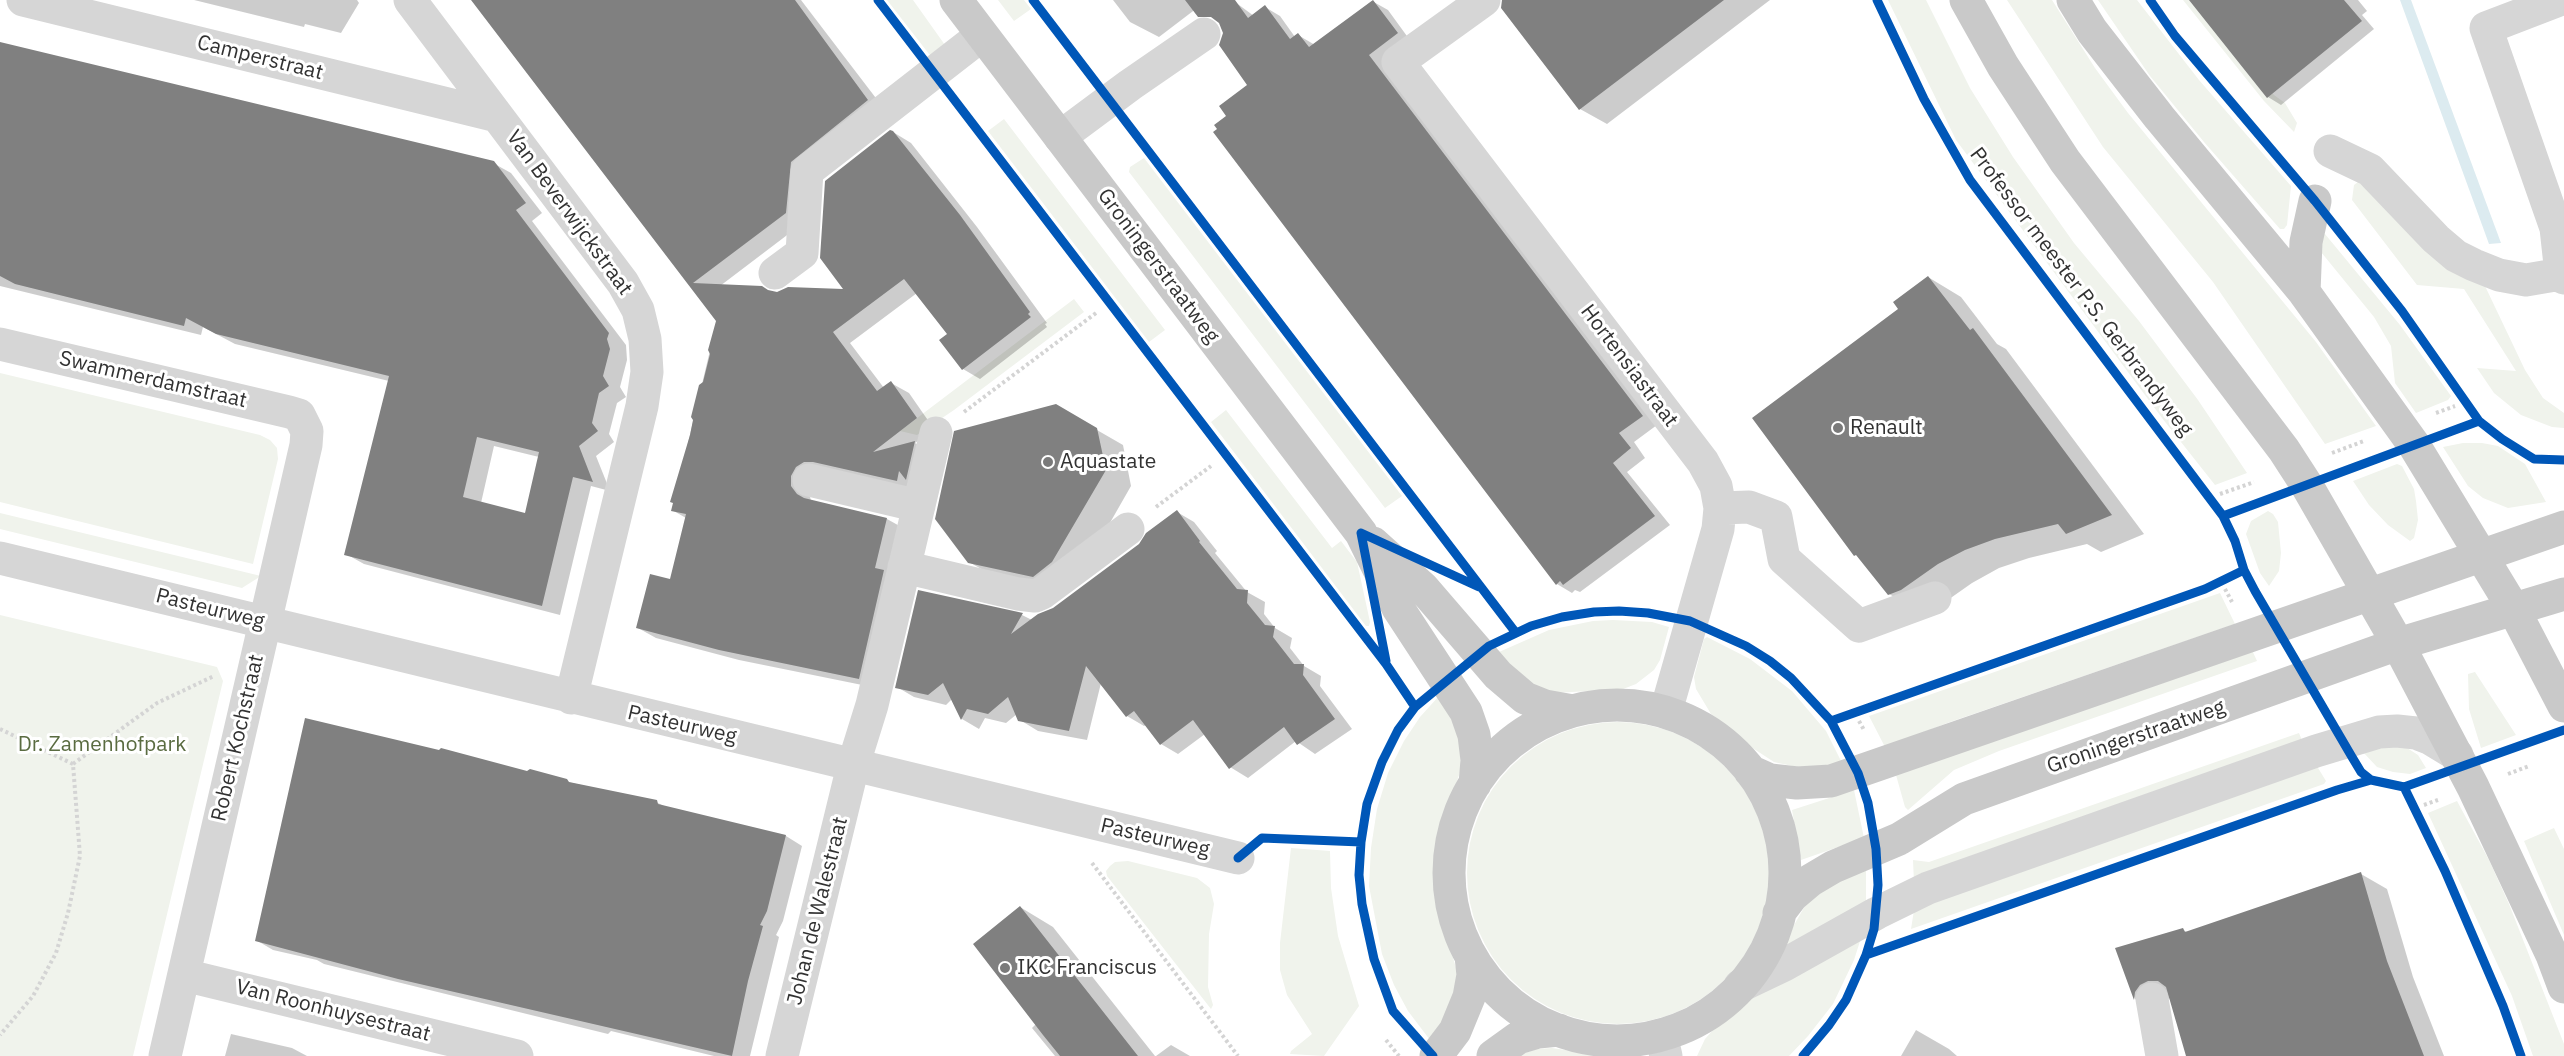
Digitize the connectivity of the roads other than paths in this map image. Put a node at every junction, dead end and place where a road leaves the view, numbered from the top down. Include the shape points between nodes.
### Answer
1 (23, 0) edge
2 (410, 0) edge
3 (956, 0) edge
4 (1484, 0) edge
5 (1966, 0) edge
6 (2073, 0) edge
7 (2559, 0) edge
8 (1204, 34) dead end
9 (982, 35) junction
10 (497, 116) junction
11 (1060, 137) junction
12 (2330, 151) dead end
13 (2315, 201) dead end
14 (775, 273) dead end
15 (2562, 276) edge
16 (2304, 292) junction
17 (0, 344) edge
18 (304, 421) joint
19 (936, 434) road end
20 (809, 480) dead end
21 (919, 506) junction
22 (1720, 508) junction
23 (2564, 527) edge
24 (1128, 529) road end
25 (1361, 533) junction
26 (2482, 554) junction
27 (0, 558) edge
28 (904, 567) junction
29 (2370, 594) junction
30 (2564, 594) edge
31 (1935, 598) dead end
32 (2513, 608) junction
33 (264, 622) junction
34 (2398, 644) junction
35 (570, 698) junction
36 (2564, 706) edge
37 (1573, 711) junction
38 (1666, 711) junction
39 (2457, 755) junction
40 (853, 766) junction
41 (1750, 771) junction
42 (1475, 784) junction
43 (1238, 858) dead end
44 (1779, 913) junction
45 (1471, 956) junction
46 (184, 975) junction
47 (1740, 986) junction
48 (2564, 987) edge
49 (2152, 999) dead end
50 (1559, 1030) junction
51 (1664, 1045) edge
52 (165, 1056) edge
53 (517, 1056) edge
54 (782, 1056) edge
55 (1436, 1056) edge
56 (1493, 1056) edge
57 (2162, 1056) edge

1 - 10 street, Camperstraat
2 - 10 street, Van Beverwijckstraat
3 - 9 main road, Groningerstraatweg
4 - 22 street, Hortensiastraat via 1398,62 1703,462 1716,486
5 - 29 main road via 2002,66 2064,161 2295,466
6 - 16 main road via 2152,109
7 - 15 street via 2486,28 2556,228
8 - 11 street
9 - 11 main road, Groningerstraatweg
9 - 14 street via 807,171 802,253
10 - 35 street, Van Beverwijckstraat via 623,283 638,310 645,339 647,372 642,406
11 - 25 main road, Groningerstraatweg
12 - 15 street via 2370,170 2457,256 2499,275 2526,280
13 - 16 main road via 2306,242
16 - 26 main road via 2414,445
17 - 18 street, Swammerdamstraat via 289,412
18 - 33 street, Robert Kochstraat via 306,445
19 - 21 street, Johan de Walestraat
20 - 21 street
21 - 28 street, Johan de Walestraat
22 - 31 street via 1749,507 1776,517 1784,559 1859,626
22 - 38 street, Hortensiastraat via 1718,529
23 - 26 main road
24 - 28 street via 1035,596
25 - 37 main road, Groningerstraatweg via 1423,588 1492,668 1525,698
25 - 42 main road, Groningerstraatweg via 1398,608 1466,712 1474,735
26 - 29 main road
26 - 32 main road
27 - 33 street, Pasteurweg
28 - 40 street, Johan de Walestraat via 872,705
29 - 34 main road
29 - 41 main road via 1831,781 1770,780
30 - 32 main road, Groningerstraatweg
32 - 34 main road, Groningerstraatweg
32 - 36 main road
33 - 35 street, Pasteurweg
33 - 46 street, Robert Kochstraat
34 - 39 main road
34 - 44 main road, Groningerstraatweg via 1964,799 1899,839 1811,880
35 - 40 street, Pasteurweg
37 - 38 main road via 1623,704
37 - 42 main road via 1545,720 1510,742
38 - 41 main road via 1700,726 1733,751
39 - 47 street via 2429,738 2397,731 2379,732 2316,751 1928,888
39 - 48 main road
40 - 43 street, Pasteurweg
40 - 54 street, Johan de Walestraat
41 - 44 main road via 1776,819 1785,858
42 - 45 main road via 1462,807 1451,846 1449,887 1458,927
44 - 47 main road via 1772,938 1752,974
45 - 50 main road via 1501,995 1533,1019
45 - 55 main road via 1469,997 1455,1031
46 - 52 street, Robert Kochstraat
46 - 53 street, Van Roonhuysestraat
47 - 51 main road via 1724,1003
49 - 57 street
50 - 51 main road via 1611,1041 1651,1038
50 - 56 main road via 1518,1038

